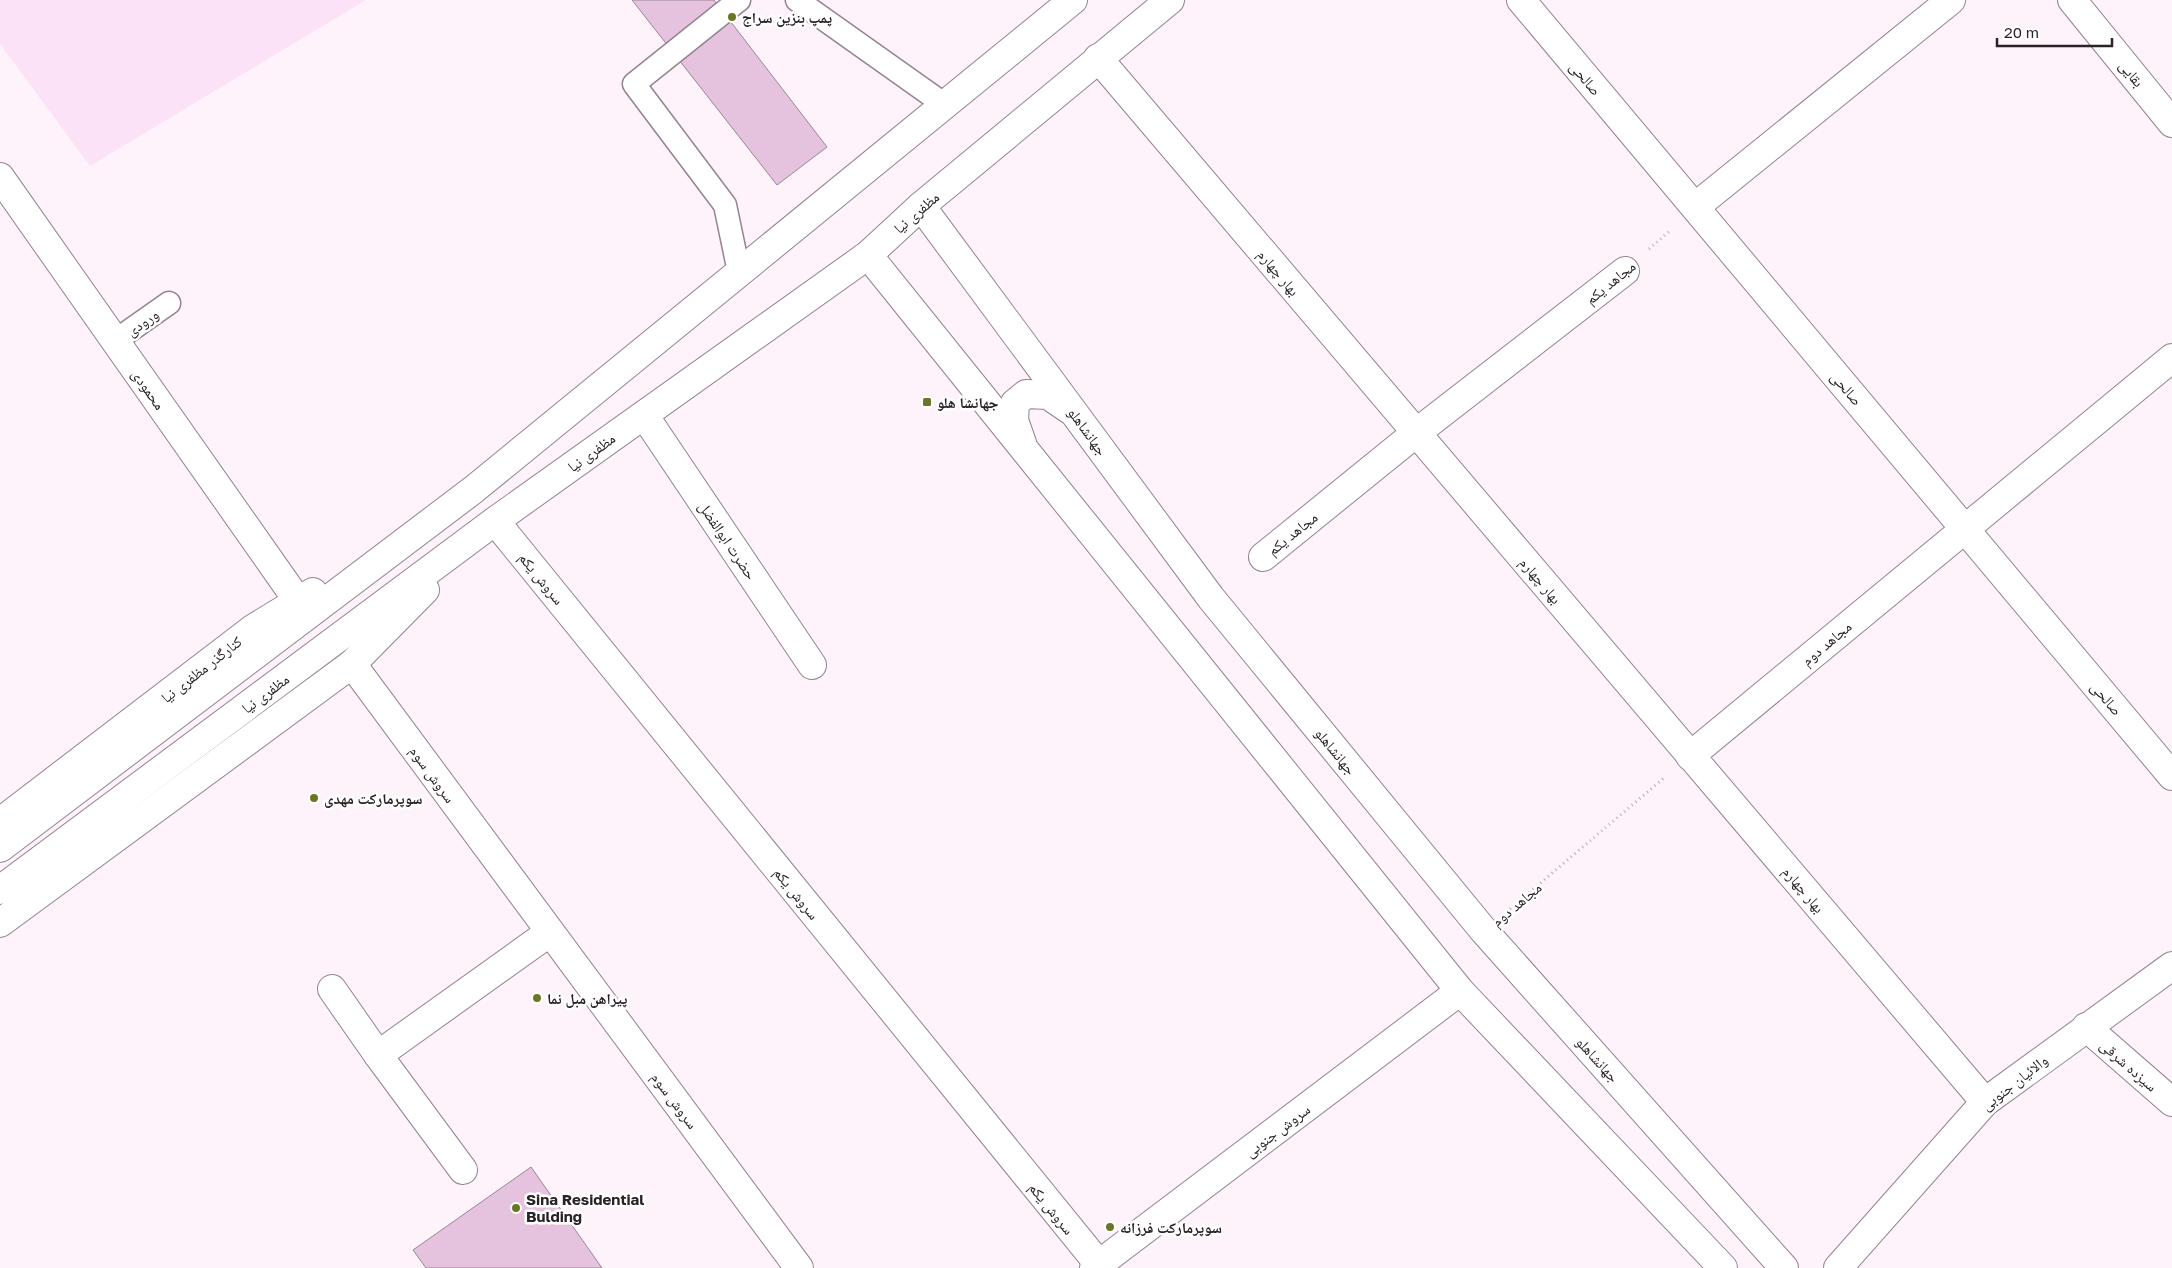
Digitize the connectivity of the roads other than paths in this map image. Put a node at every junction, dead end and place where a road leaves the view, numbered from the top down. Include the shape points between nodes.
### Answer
1 (739, 0) edge
2 (797, 0) edge
3 (1073, 0) edge
4 (1170, 0) edge
5 (1521, 0) edge
6 (1952, 0) edge
7 (2072, 0) edge
8 (1098, 58) junction
9 (945, 105) junction
10 (2172, 123) edge
11 (0, 177) edge
12 (921, 206) junction
13 (1695, 207) junction
14 (868, 255) junction
15 (1625, 271) road end
16 (739, 272) junction
17 (169, 303) dead end
18 (115, 341) junction
19 (2172, 358) edge
20 (644, 414) junction
21 (1075, 414) junction
22 (1416, 433) junction
23 (1025, 451) junction
24 (495, 521) junction
25 (1964, 528) junction
26 (414, 534) junction
27 (1262, 557) dead end
28 (298, 601) junction
29 (352, 664) junction
30 (812, 665) dead end
31 (1690, 756) junction
32 (2172, 776) edge
33 (1, 821) edge
34 (0, 848) edge
35 (0, 890) edge
36 (0, 923) edge
37 (550, 932) junction
38 (2172, 966) edge
39 (332, 989) dead end
40 (1460, 991) junction
41 (2086, 1028) junction
42 (378, 1055) junction
43 (1985, 1102) junction
44 (2172, 1102) edge
45 (463, 1170) dead end
46 (1098, 1267) edge
47 (799, 1268) edge
48 (1723, 1268) edge
49 (1784, 1268) edge
50 (1838, 1268) edge

1 - 16 lane via 634,84 725,205
2 - 9 lane
3 - 9 street
4 - 8 street, مظفری نیا
5 - 13 street, صالحی
6 - 13 street
7 - 10 street, بقایی
8 - 12 street, مظفری نیا
8 - 22 street, بهار چهارم
9 - 16 street
11 - 18 street, محمودی
12 - 14 street, مظفری نیا
12 - 21 street, جهانشاهلو
13 - 25 street, صالحی
14 - 20 street, مظفری نیا
14 - 23 street
15 - 22 street, مجاهد یکم
16 - 26 street via 473,490
17 - 18 lane, ورودی
18 - 28 street, محمودی
19 - 25 street, مجاهد دوم
20 - 24 street, مظفری نیا
20 - 30 street, حضرت ابوالفضل
21 - 23 street via 1048,395 1026,394 1014,403 1014,420
21 - 49 street, جهانشاهلو via 1211,598 1484,931
22 - 27 street, مجاهد یکم
22 - 31 street, بهار چهارم
23 - 40 street
24 - 29 street
24 - 35 street, مظفری نیا
24 - 46 street, سروش یکم
25 - 31 street, مجاهد دوم
25 - 32 street, صالحی
26 - 28 street, کنارگذر مظفری نیا
26 - 34 street
28 - 33 street, کنارگذر مظفری نیا via 254,628
29 - 36 street
29 - 37 street, سروش سوم
31 - 43 street, بهار چهارم
37 - 42 street
37 - 47 street, سروش سوم
38 - 41 street, والائیان جنوبی
39 - 42 street
40 - 46 street, سروش جنوبی
40 - 48 street
41 - 43 street, والائیان جنوبی
41 - 44 street, سیزده شرقی
42 - 45 street
43 - 50 street, والائیان جنوبی

